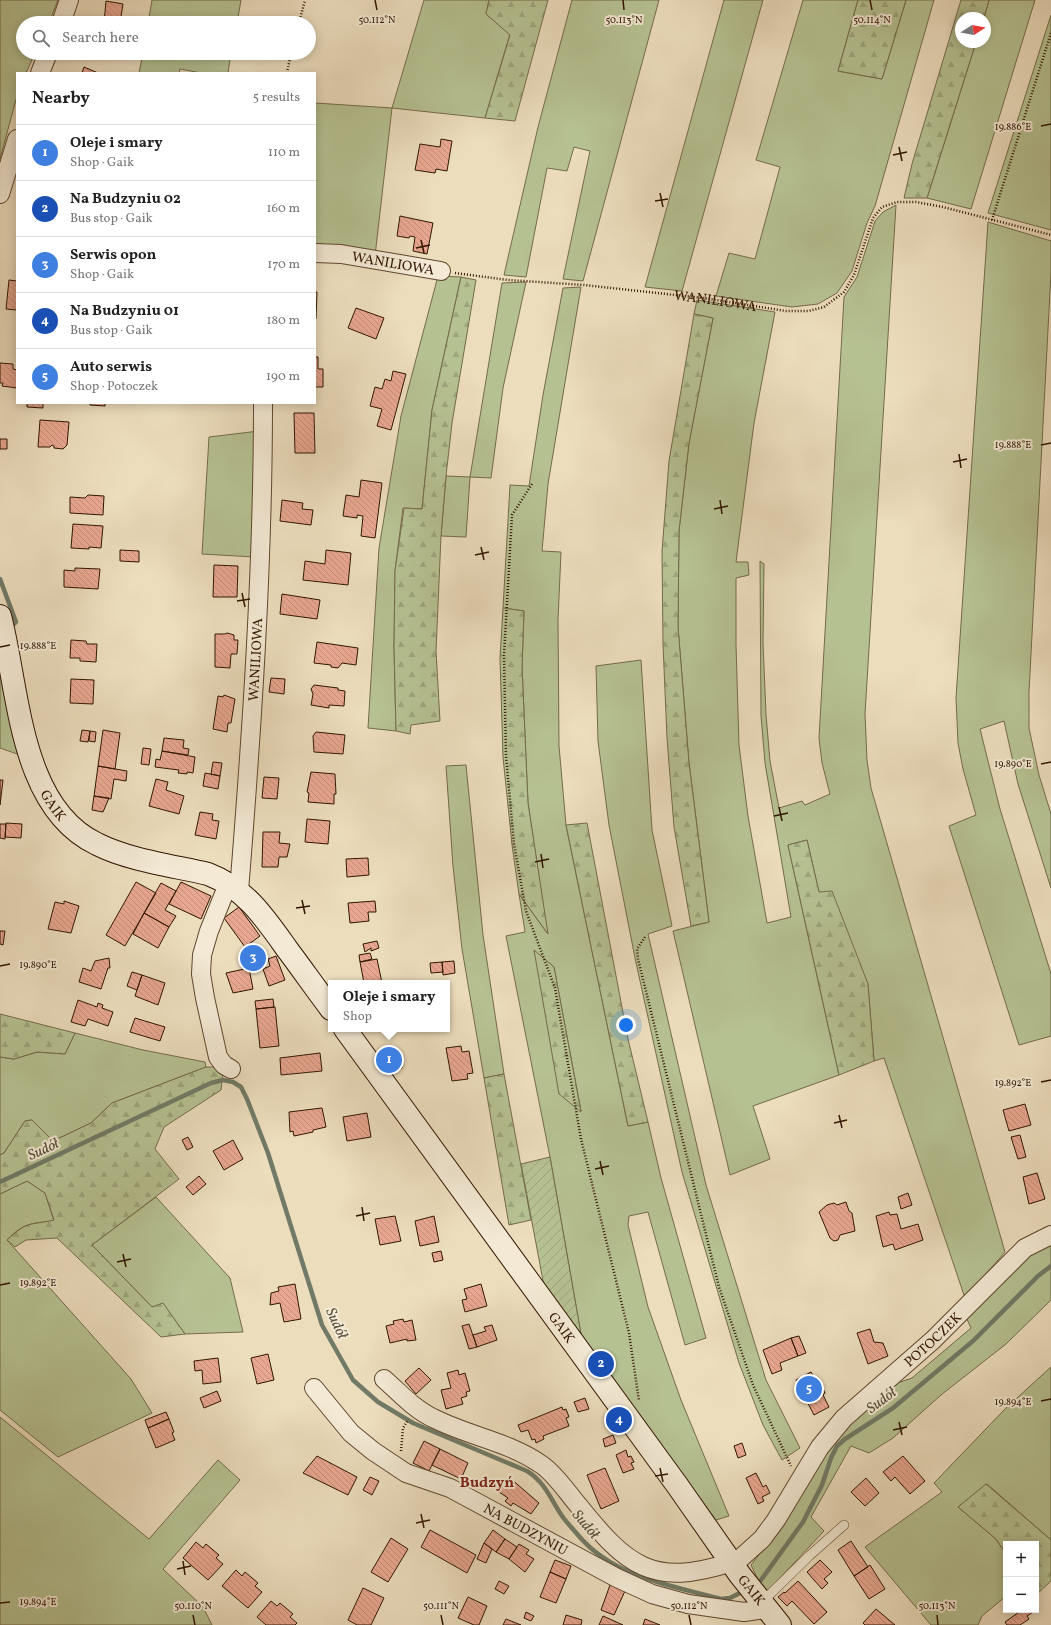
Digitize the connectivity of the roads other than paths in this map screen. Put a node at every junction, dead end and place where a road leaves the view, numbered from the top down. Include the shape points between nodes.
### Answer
1 (70, 0) edge
2 (64, 16) edge
3 (45, 60) edge
4 (40, 72) edge
5 (16, 141) edge
6 (0, 194) edge
7 (316, 253) edge
8 (441, 272) road end
9 (263, 404) edge
10 (0, 616) edge
11 (234, 887) junction
12 (328, 1005) edge
13 (347, 1032) edge
14 (231, 1069) dead end
15 (1051, 1234) edge
16 (384, 1379) dead end
17 (314, 1388) dead end
18 (844, 1525) dead end
19 (732, 1564) junction
20 (764, 1606) junction
21 (780, 1625) edge

1 - 2 street
3 - 4 street
5 - 6 street
7 - 8 street, WANILIOWA via 341,254
9 - 11 street, WANILIOWA via 260,538 249,755
10 - 11 street, GAIK via 21,722 32,759 40,780 62,818 82,836 98,845 120,853 208,874
11 - 12 street, GAIK via 257,908
11 - 14 street via 209,931 202,955 201,974 218,1057
13 - 19 street, GAIK via 678,1485
15 - 19 street, POTOCZEK via 1025,1248 933,1340 844,1418 820,1447 762,1539
16 - 19 street via 415,1407 433,1418 506,1447 542,1465 618,1551 633,1562 656,1572 670,1574 686,1574
17 - 20 street, NA BUDZYNIU via 351,1434 406,1473 450,1488 617,1578 652,1594 688,1604 744,1612
18 - 20 lane via 809,1556
19 - 20 street, GAIK
20 - 21 street, GAIK

